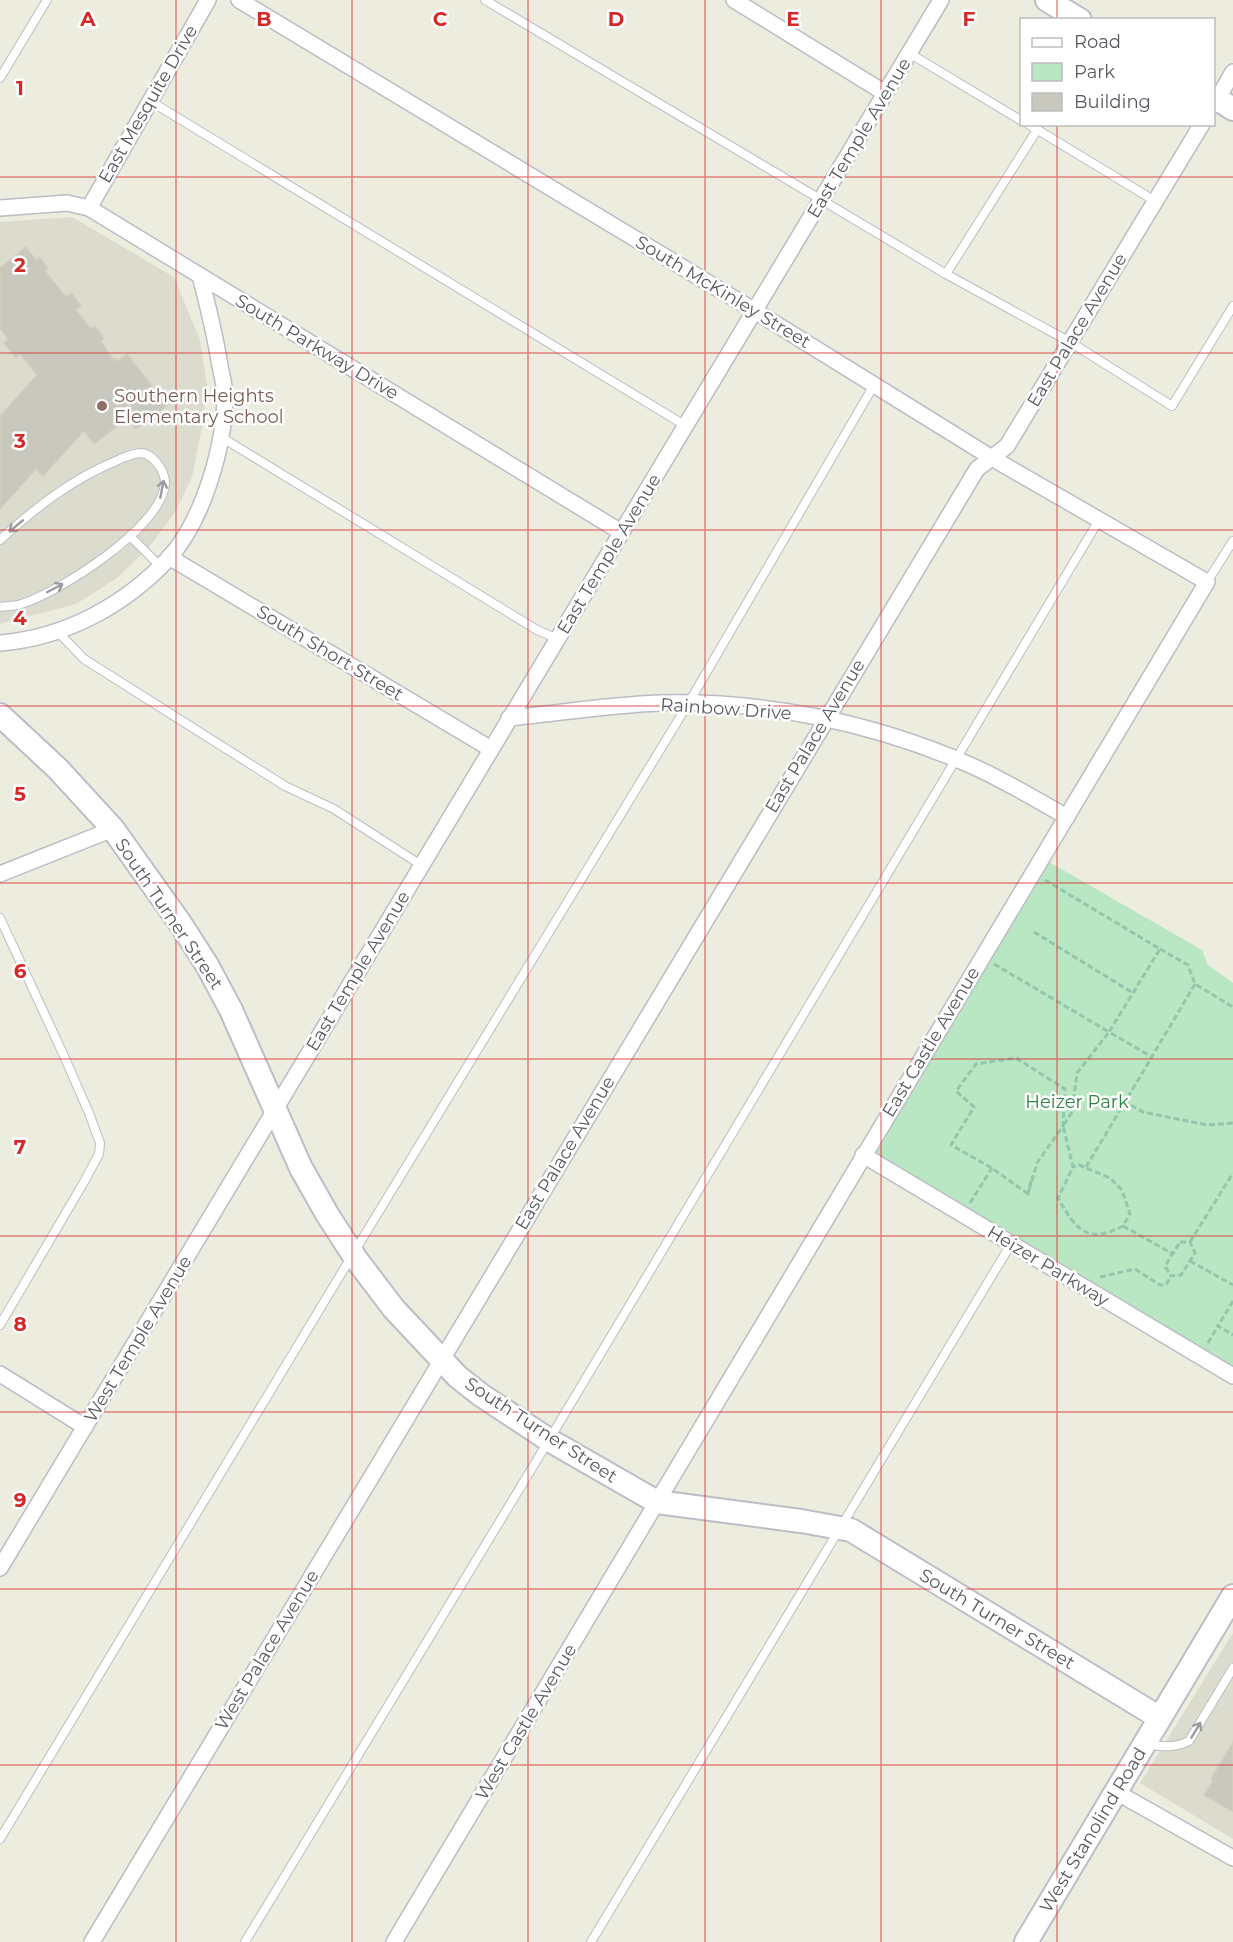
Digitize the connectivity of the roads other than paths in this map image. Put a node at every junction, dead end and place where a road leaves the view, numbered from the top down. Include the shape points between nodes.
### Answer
1 (47, 0) edge
2 (208, 0) edge
3 (239, 0) edge
4 (485, 0) edge
5 (734, 0) edge
6 (941, 0) edge
7 (1047, 0) edge
8 (1077, 18) edge
9 (909, 53) junction
10 (1233, 72) edge
11 (0, 78) edge
12 (885, 93) junction
13 (150, 101) junction
14 (1219, 103) edge
15 (1020, 120) edge
16 (1031, 126) edge
17 (1201, 126) edge
18 (1037, 130) junction
19 (822, 200) junction
20 (1155, 201) junction
21 (0, 208) edge
22 (89, 208) junction
23 (946, 274) junction
24 (200, 276) junction
25 (1233, 306) edge
26 (755, 311) junction
27 (1070, 342) junction
28 (874, 385) junction
29 (686, 426) junction
30 (221, 437) junction
31 (992, 458) junction
32 (1099, 520) junction
33 (621, 532) junction
34 (130, 537) junction
35 (0, 540) edge
36 (1233, 541) edge
37 (165, 562) junction
38 (1207, 582) junction
39 (0, 607) edge
40 (58, 632) junction
41 (558, 639) junction
42 (0, 644) edge
43 (688, 704) junction
44 (0, 715) edge
45 (509, 718) junction
46 (826, 719) junction
47 (491, 749) junction
48 (957, 760) junction
49 (1066, 817) junction
50 (113, 829) junction
51 (421, 865) junction
52 (0, 874) edge
53 (0, 918) edge
54 (276, 1108) junction
55 (863, 1155) junction
56 (1011, 1244) junction
57 (353, 1254) junction
58 (0, 1325) edge
59 (442, 1359) junction
60 (0, 1374) edge
61 (1233, 1376) edge
62 (86, 1427) junction
63 (549, 1440) junction
64 (657, 1502) junction
65 (842, 1528) junction
66 (0, 1568) edge
67 (1233, 1596) edge
68 (1233, 1668) edge
69 (1160, 1718) junction
70 (1145, 1743) junction
71 (1116, 1792) junction
72 (0, 1839) edge
73 (1233, 1858) edge
74 (92, 1942) edge
75 (245, 1942) edge
76 (394, 1942) edge
77 (591, 1942) edge
78 (1026, 1942) edge

1 - 11 lane
2 - 13 street, East Mesquite Drive
3 - 26 street, South McKinley Street
4 - 19 lane
5 - 12 street
6 - 9 street, East Temple Avenue
7 - 8 main road
9 - 12 street, East Temple Avenue
9 - 15 lane
10 - 14 street
12 - 19 street, East Temple Avenue
13 - 22 street, East Mesquite Drive
13 - 29 lane
16 - 18 lane
17 - 20 street, East Palace Avenue
18 - 20 lane
18 - 23 lane
19 - 23 lane
19 - 26 street, East Temple Avenue
20 - 27 street, East Palace Avenue
21 - 22 street, South Parkway Drive via 67,203
22 - 24 street, South Parkway Drive
23 - 27 lane
24 - 30 street via 225,395
24 - 33 street, South Parkway Drive
25 - 27 lane via 1172,406
26 - 28 street, South McKinley Street
26 - 29 street, East Temple Avenue
27 - 31 street, East Palace Avenue via 1007,446
28 - 31 street, South McKinley Street
28 - 43 lane
29 - 33 street, East Temple Avenue
30 - 37 street via 205,494
30 - 41 lane via 537,630
31 - 32 street, South McKinley Street
31 - 46 street, East Palace Avenue via 977,469
32 - 38 street, South McKinley Street
32 - 48 lane
33 - 41 street, East Temple Avenue
34 -> 35 lane via 158,505 165,484 163,471 144,453 89,472 43,503
34 - 37 lane
39 -> 34 lane via 18,605 55,589
36 - 38 lane
37 - 40 street via 116,603
37 - 47 street, South Short Street
38 - 49 street, East Castle Avenue
40 - 42 street
40 - 51 lane via 84,659 104,672 285,786 334,809
41 - 45 street, East Temple Avenue
43 - 45 street, Rainbow Drive via 659,703
43 - 46 street, Rainbow Drive via 759,708
43 - 57 lane
44 - 50 main road, South Turner Street via 58,769
45 - 47 street, East Temple Avenue
46 - 48 street, Rainbow Drive via 908,741
46 - 59 street, East Palace Avenue
47 - 51 street, East Temple Avenue
48 - 49 street, Rainbow Drive
48 - 63 lane
49 - 55 street, East Castle Avenue
50 - 52 street
50 - 54 main road, South Turner Street via 207,964
51 - 54 street, East Temple Avenue
53 - 58 lane via 100,1143 99,1154 84,1182
54 - 57 main road, South Turner Street via 301,1168
54 - 62 street, West Temple Avenue
55 - 56 street, Heizer Parkway
55 - 64 street, East Castle Avenue
56 - 61 street, Heizer Parkway
56 - 65 lane
57 - 59 main road, South Turner Street via 394,1309
57 - 72 lane
59 - 63 main road, South Turner Street via 458,1377
59 - 74 street, West Palace Avenue
60 - 62 street
62 - 66 street, West Temple Avenue
63 - 64 main road, South Turner Street
63 - 75 lane
64 - 65 main road, South Turner Street
64 - 76 street, West Castle Avenue
65 - 69 main road, South Turner Street
65 - 77 lane
67 - 69 main road, West Stanolind Road
70 -> 68 lane via 1179,1746 1189,1740
69 - 70 main road, West Stanolind Road
70 - 71 main road, West Stanolind Road
71 - 73 street
71 - 78 main road, West Stanolind Road

